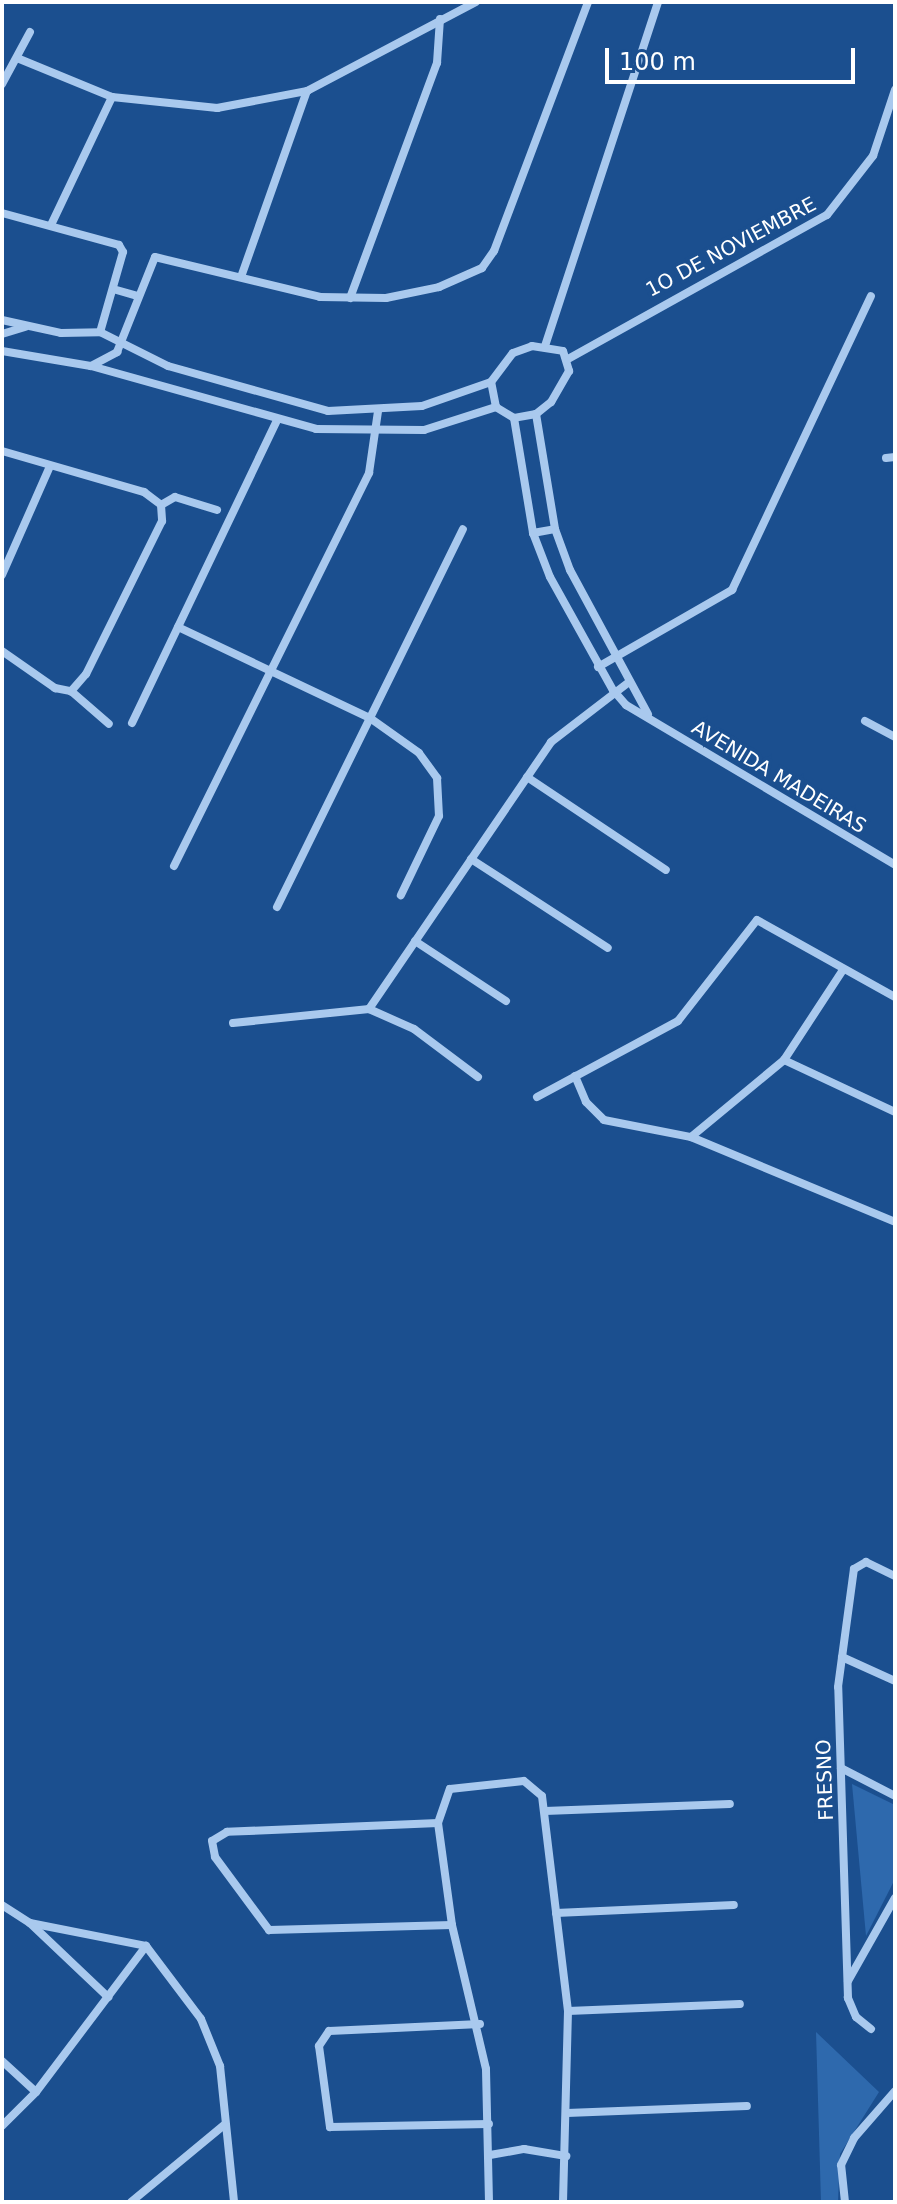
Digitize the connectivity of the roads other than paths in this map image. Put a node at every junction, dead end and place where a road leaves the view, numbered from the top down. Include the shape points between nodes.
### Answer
1 (476, 2) edge
2 (588, 2) edge
3 (658, 2) edge
4 (440, 19) junction
5 (30, 32) dead end
6 (17, 58) junction
7 (2, 84) edge
8 (895, 90) edge
9 (307, 91) junction
10 (112, 97) junction
11 (2, 213) edge
12 (51, 225) junction
13 (241, 277) junction
14 (113, 289) junction
15 (138, 296) junction
16 (871, 296) dead end
17 (350, 298) junction
18 (2, 320) edge
19 (26, 327) junction
20 (100, 332) junction
21 (2, 334) edge
22 (122, 340) junction
23 (545, 346) junction
24 (2, 351) edge
25 (568, 359) junction
26 (91, 366) junction
27 (491, 382) junction
28 (496, 407) junction
29 (378, 411) junction
30 (536, 414) junction
31 (514, 418) junction
32 (276, 422) junction
33 (378, 433) junction
34 (2, 451) edge
35 (50, 466) junction
36 (161, 505) junction
37 (217, 510) dead end
38 (463, 529) dead end
39 (555, 529) junction
40 (533, 533) junction
41 (2, 575) edge
42 (178, 627) junction
43 (2, 651) edge
44 (615, 660) junction
45 (598, 667) junction
46 (270, 672) junction
47 (628, 683) junction
48 (613, 690) junction
49 (71, 691) junction
50 (648, 714) junction
51 (370, 718) junction
52 (865, 721) dead end
53 (132, 723) dead end
54 (109, 724) dead end
55 (895, 737) edge
56 (527, 777) junction
57 (471, 859) junction
58 (895, 865) edge
59 (174, 866) dead end
60 (666, 870) dead end
61 (401, 895) dead end
62 (277, 907) dead end
63 (415, 941) junction
64 (608, 948) dead end
65 (843, 970) junction
66 (895, 997) edge
67 (506, 1001) dead end
68 (369, 1009) junction
69 (233, 1023) dead end
70 (784, 1060) junction
71 (575, 1076) junction
72 (478, 1077) dead end
73 (537, 1097) dead end
74 (895, 1112) edge
75 (691, 1137) junction
76 (895, 1222) edge
77 (895, 1576) edge
78 (842, 1657) junction
79 (895, 1681) edge
80 (841, 1768) junction
81 (895, 1796) edge
82 (730, 1804) dead end
83 (545, 1811) junction
84 (438, 1823) junction
85 (895, 1898) edge
86 (2, 1905) edge
87 (734, 1905) dead end
88 (556, 1913) junction
89 (30, 1923) junction
90 (452, 1925) junction
91 (146, 1946) junction
92 (848, 1981) junction
93 (108, 1997) junction
94 (740, 2004) dead end
95 (568, 2011) junction
96 (480, 2024) junction
97 (871, 2029) dead end
98 (2, 2061) edge
99 (895, 2091) edge
100 (36, 2092) junction
101 (747, 2106) dead end
102 (567, 2113) junction
103 (489, 2124) junction
104 (224, 2125) junction
105 (2, 2126) edge
106 (490, 2155) junction
107 (566, 2156) junction
108 (131, 2202) edge
109 (234, 2202) edge
110 (489, 2202) edge
111 (563, 2202) edge
112 (845, 2202) edge

1 - 4 street
2 - 17 street via 494,251 482,268 439,287
3 - 23 street
4 - 9 street
4 - 17 street via 437,63
5 - 6 street
6 - 7 street
6 - 10 street
8 - 25 street, 1O DE NOVIEMBRE via 873,156 827,215
9 - 10 street via 217,108
9 - 13 street
10 - 12 street
11 - 12 street
12 - 14 street via 119,245
13 - 15 street via 161,255 149,264
13 - 17 street via 320,297
14 - 15 street
14 - 20 street
15 - 22 street
16 - 44 street via 732,590
18 - 19 street
19 - 20 street
19 - 21 street
20 - 22 street
22 - 26 street via 109,358
22 - 29 street via 168,366 294,404
23 - 25 street
23 - 27 street via 513,353
24 - 26 street
25 - 30 street via 551,402
26 - 32 street
27 - 28 street
27 - 29 street via 456,398
28 - 31 street
28 - 33 street via 424,430
29 - 33 street
30 - 31 street
30 - 39 street, AVENIDA MADEIRAS
31 - 40 street, AVENIDA MADEIRAS
32 - 33 street
32 - 42 street
33 - 46 street via 369,473
34 - 35 street
35 - 36 street via 144,492
35 - 41 street
36 - 37 street via 175,497
36 - 49 street via 162,521 86,674
38 - 51 street
39 - 40 street
39 - 44 street, AVENIDA MADEIRAS
40 - 45 street, AVENIDA MADEIRAS
42 - 46 street
42 - 53 street
43 - 49 street via 55,688
44 - 45 street
44 - 47 street, AVENIDA MADEIRAS
45 - 48 street, AVENIDA MADEIRAS
46 - 51 street
46 - 59 street
47 - 48 street
47 - 50 street, AVENIDA MADEIRAS
48 - 50 street, AVENIDA MADEIRAS
48 - 56 street via 551,742
49 - 54 street
50 - 58 street, AVENIDA MADEIRAS
51 - 61 street via 419,753 441,796 439,816
51 - 62 street
52 - 55 street
56 - 57 street
56 - 60 street
57 - 63 street
57 - 64 street
63 - 67 street
63 - 68 street
65 - 66 street
65 - 70 street
65 - 71 street via 763,920 750,922 678,1021
68 - 69 street
68 - 72 street via 414,1029
70 - 74 street
70 - 75 street
71 - 73 street
71 - 75 street via 586,1102 604,1120
75 - 76 street
77 - 78 street, FRESNO via 866,1562 854,1569
78 - 79 street
78 - 80 street, FRESNO
80 - 81 street
80 - 92 street, FRESNO
82 - 83 street
83 - 84 street via 542,1796 524,1781 463,1784 441,1804
83 - 88 street
84 - 90 street
84 - 90 street via 227,1832 212,1841 215,1857 269,1930
85 - 92 street
86 - 89 street
87 - 88 street
88 - 95 street
89 - 91 street
89 - 93 street
90 - 96 street
91 - 93 street
91 - 104 street via 201,2019 220,2066
92 - 97 street, FRESNO via 850,2007
93 - 100 street
94 - 95 street
95 - 102 street
96 - 103 street
96 - 103 street via 329,2031 320,2036 321,2074 325,2116 340,2131
98 - 100 street
99 - 112 street via 854,2138 841,2165
100 - 105 street
101 - 102 street
102 - 107 street
103 - 106 street
104 - 108 street
104 - 109 street
106 - 107 street via 524,2149
106 - 110 street
107 - 111 street

